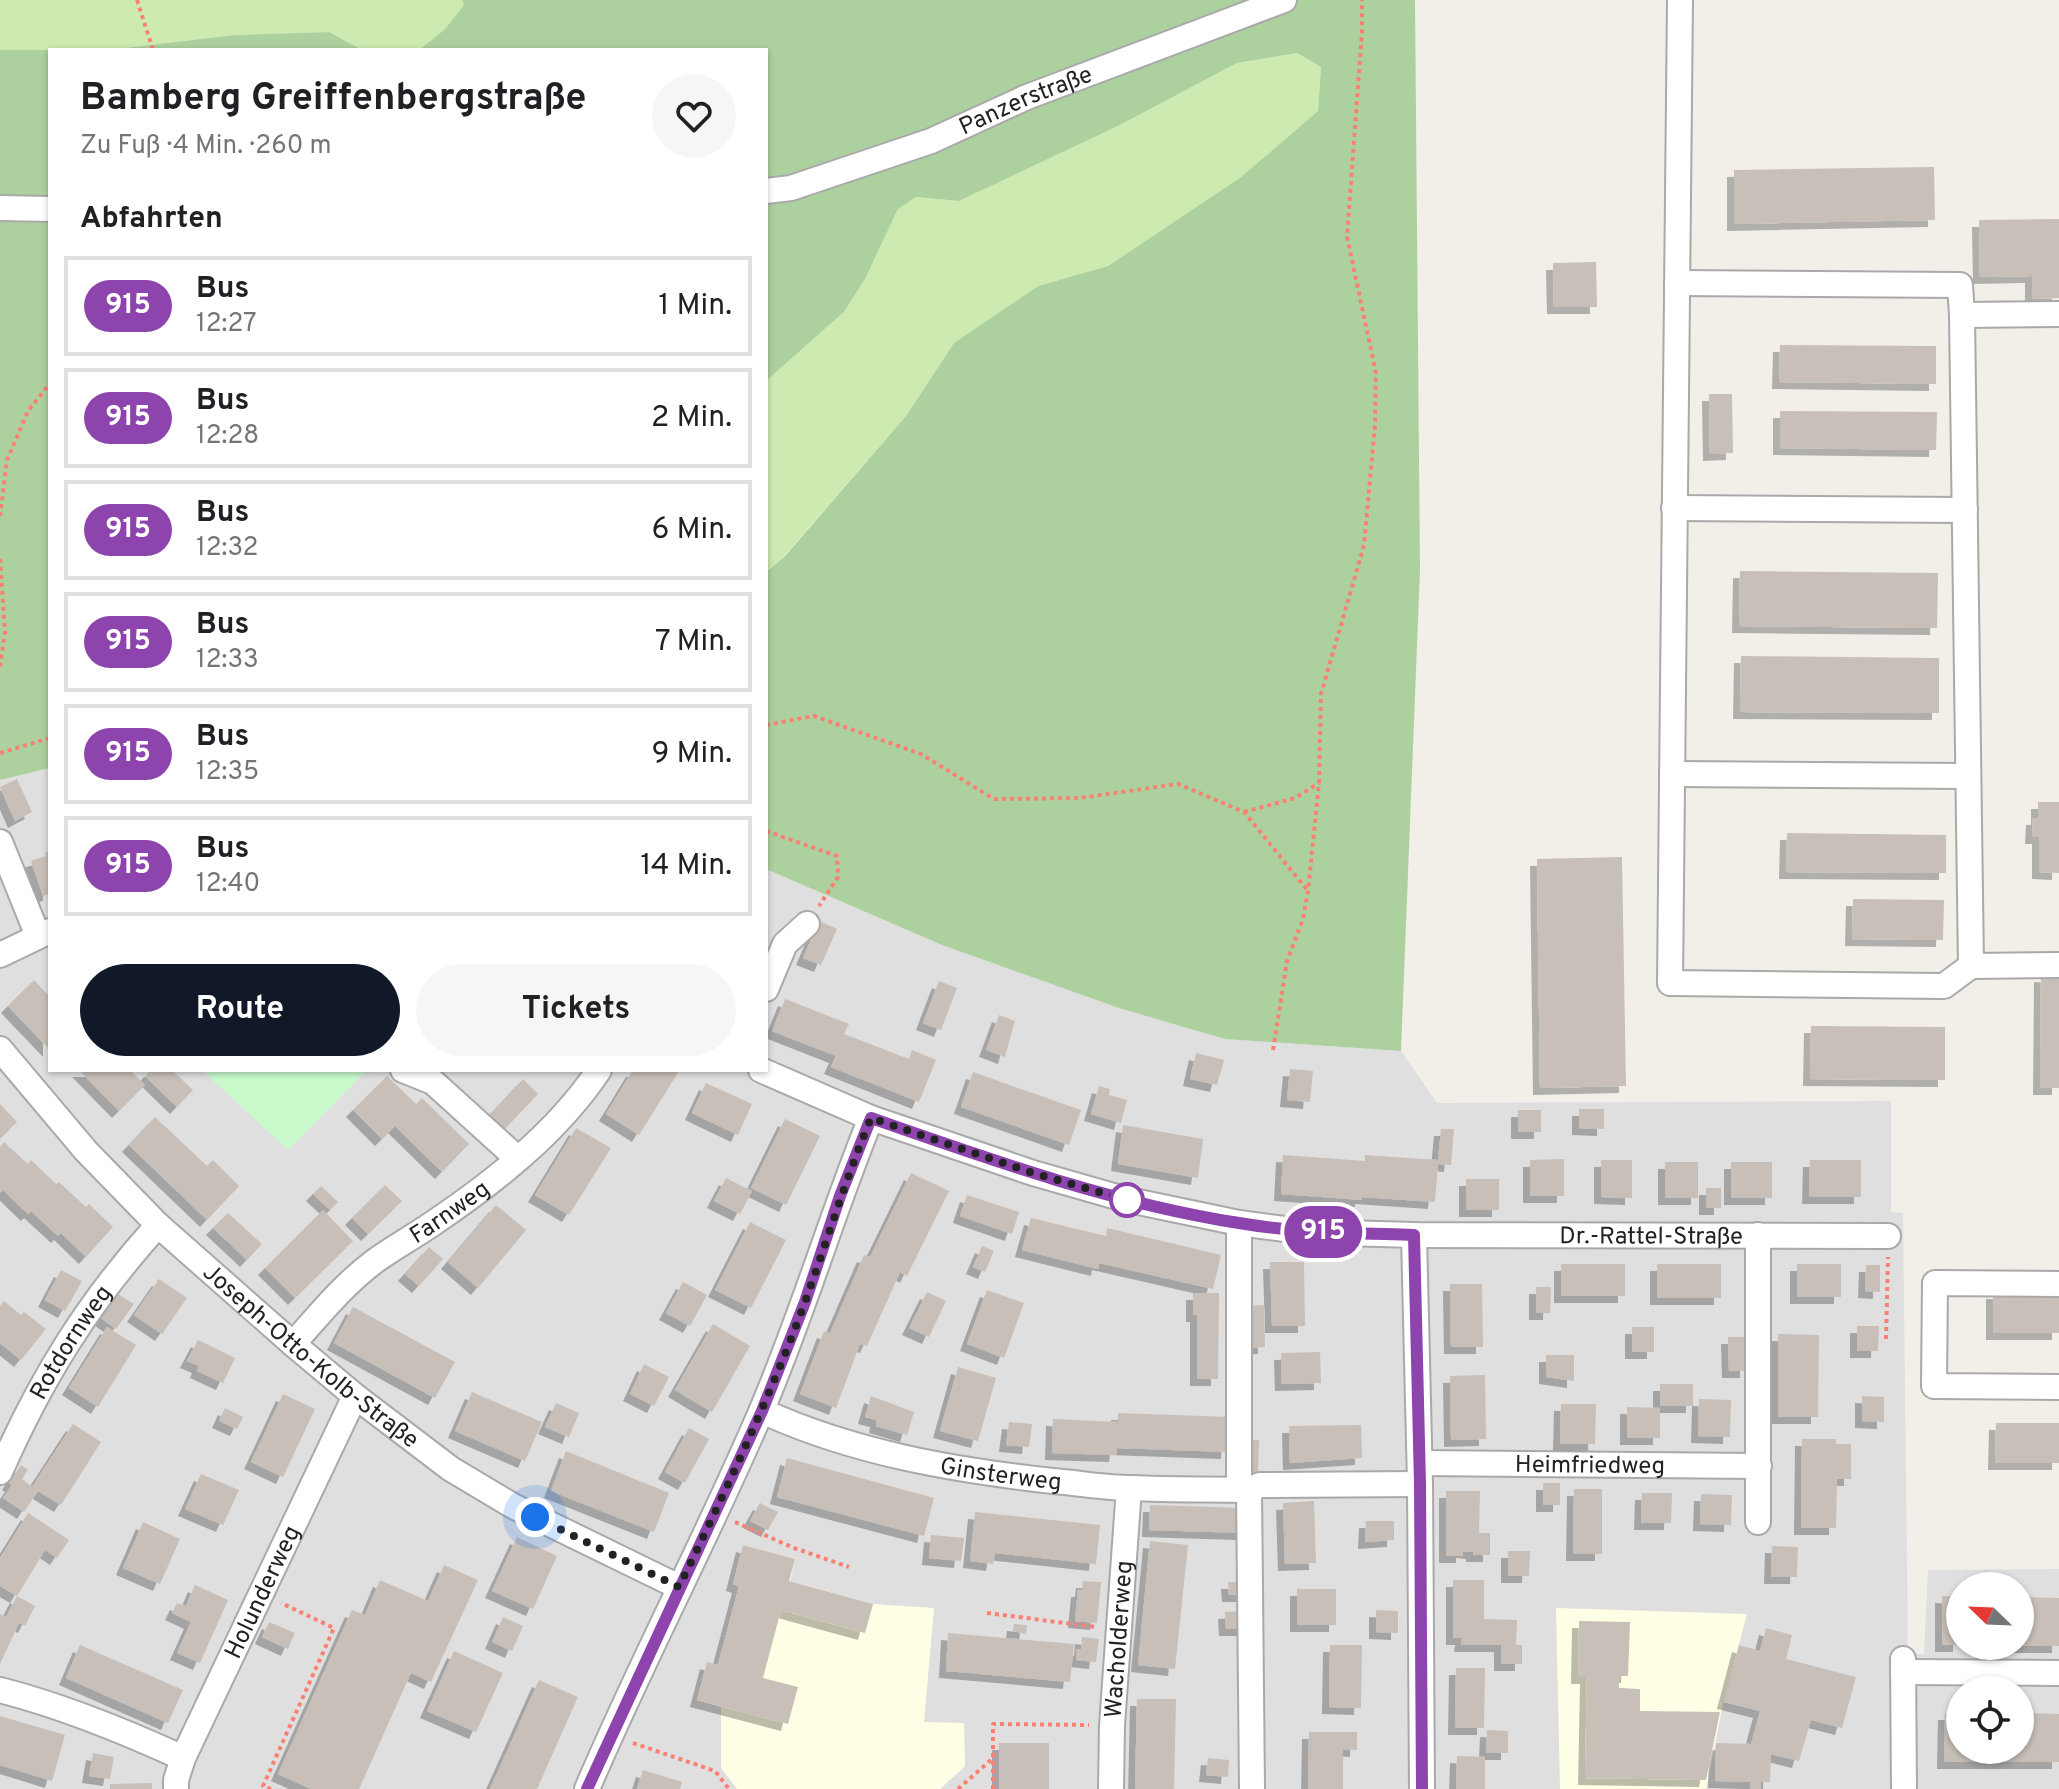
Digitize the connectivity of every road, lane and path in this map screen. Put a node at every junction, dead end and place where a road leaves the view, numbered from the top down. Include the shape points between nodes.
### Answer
1 (137, 0) edge
2 (1284, 0) edge
3 (1362, 0) edge
4 (1680, 0) edge
5 (152, 48) edge
6 (768, 191) edge
7 (0, 208) edge
8 (48, 209) edge
9 (1677, 283) junction
10 (2059, 314) edge
11 (1962, 315) junction
12 (48, 386) edge
13 (1674, 508) junction
14 (1965, 510) junction
15 (0, 516) edge
16 (0, 559) edge
17 (0, 667) edge
18 (768, 725) edge
19 (48, 739) edge
20 (0, 753) edge
21 (1672, 774) junction
22 (1968, 776) junction
23 (1319, 783) junction
24 (1244, 812) junction
25 (768, 832) edge
26 (0, 842) edge
27 (1308, 891) junction
28 (807, 924) joint
29 (44, 934) edge
30 (0, 955) edge
31 (2059, 965) edge
32 (1971, 966) junction
33 (768, 984) edge
34 (0, 1049) edge
35 (1273, 1050) dead end
36 (408, 1072) edge
37 (597, 1072) edge
38 (766, 1072) edge
39 (871, 1118) junction
40 (518, 1159) junction
41 (1239, 1223) junction
42 (158, 1225) junction
43 (1414, 1235) junction
44 (1758, 1235) junction
45 (1888, 1236) joint
46 (2059, 1284) edge
47 (1886, 1339) dead end
48 (293, 1344) junction
49 (2059, 1387) edge
50 (355, 1396) junction
51 (762, 1411) junction
52 (1759, 1466) junction
53 (0, 1472) edge
54 (1420, 1474) junction
55 (1129, 1488) junction
56 (1244, 1490) junction
57 (715, 1512) junction
58 (1758, 1522) dead end
59 (849, 1567) dead end
60 (679, 1587) junction
61 (260, 1594) junction
62 (987, 1613) dead end
63 (1118, 1630) junction
64 (2059, 1673) edge
65 (0, 1690) edge
66 (1112, 1725) junction
67 (612, 1735) junction
68 (183, 1758) junction
69 (993, 1758) junction
70 (176, 1789) edge
71 (271, 1789) edge
72 (587, 1789) edge
73 (729, 1789) edge
74 (958, 1789) edge
75 (993, 1789) edge
76 (1111, 1789) edge
77 (1252, 1789) edge
78 (1422, 1789) edge
79 (1904, 1789) edge

1 - 5 path
2 - 6 street, Panzerstraße via 1027,97 931,141 791,188
3 - 23 path via 1347,237 1376,373 1375,425 1364,545 1321,694
4 - 9 street
7 - 8 street
9 - 11 street via 1960,285
9 - 13 street
10 - 11 street
11 - 14 street
12 - 15 path via 28,411 7,460
13 - 14 street
13 - 21 street
14 - 22 street
16 - 17 path via 5,632
18 - 24 path via 814,716 921,754 994,799 1079,798 1178,784
19 - 20 path
21 - 22 street
21 - 32 street via 1670,983 1944,986
22 - 32 street
23 - 24 path via 1295,798
23 - 27 path
24 - 27 path
25 - 28 path via 837,856 838,877
26 - 29 street
27 - 35 path via 1287,961
28 - 33 street via 785,944
29 - 30 street
31 - 32 street
34 - 42 street, Joseph-Otto-Kolb-Straße via 86,1151
36 - 40 street via 433,1082
37 - 40 street, Farnweg
38 - 39 street, Dr.-Rattel-Straße
39 - 41 street, Dr.-Rattel-Straße via 1081,1188
39 - 51 street
40 - 48 street, Farnweg via 343,1288
41 - 43 street, Dr.-Rattel-Straße via 1308,1232
41 - 56 street
42 - 48 street, Joseph-Otto-Kolb-Straße
42 - 53 street, Rotdornweg via 77,1326 34,1396
43 - 44 street, Dr.-Rattel-Straße
43 - 54 street
44 - 45 street, Dr.-Rattel-Straße
44 - 52 street
45 - 47 path
46 - 49 street via 1935,1283 1934,1386
48 - 50 street, Joseph-Otto-Kolb-Straße
50 - 60 street, Joseph-Otto-Kolb-Straße via 451,1469 513,1506
50 - 61 street, Holunderweg
51 - 55 street, Ginsterweg via 797,1427 907,1459 982,1473
51 - 57 street
52 - 54 street, Heimfriedweg
52 - 58 street
54 - 56 street, Heimfriedweg
54 - 78 street
55 - 56 street, Ginsterweg
55 - 63 street, Wacholderweg
56 - 77 street
57 - 59 path
57 - 60 street
60 - 67 street
61 - 68 street, Holunderweg
61 - 71 path via 334,1628 263,1786
62 - 63 path
63 - 66 street, Wacholderweg
64 - 79 street via 1903,1665
65 - 68 street via 99,1722
66 - 69 path via 993,1724
66 - 76 street, Wacholderweg
67 - 72 street
67 - 73 path via 715,1771
68 - 70 street, Holunderweg
69 - 74 path
69 - 75 path

